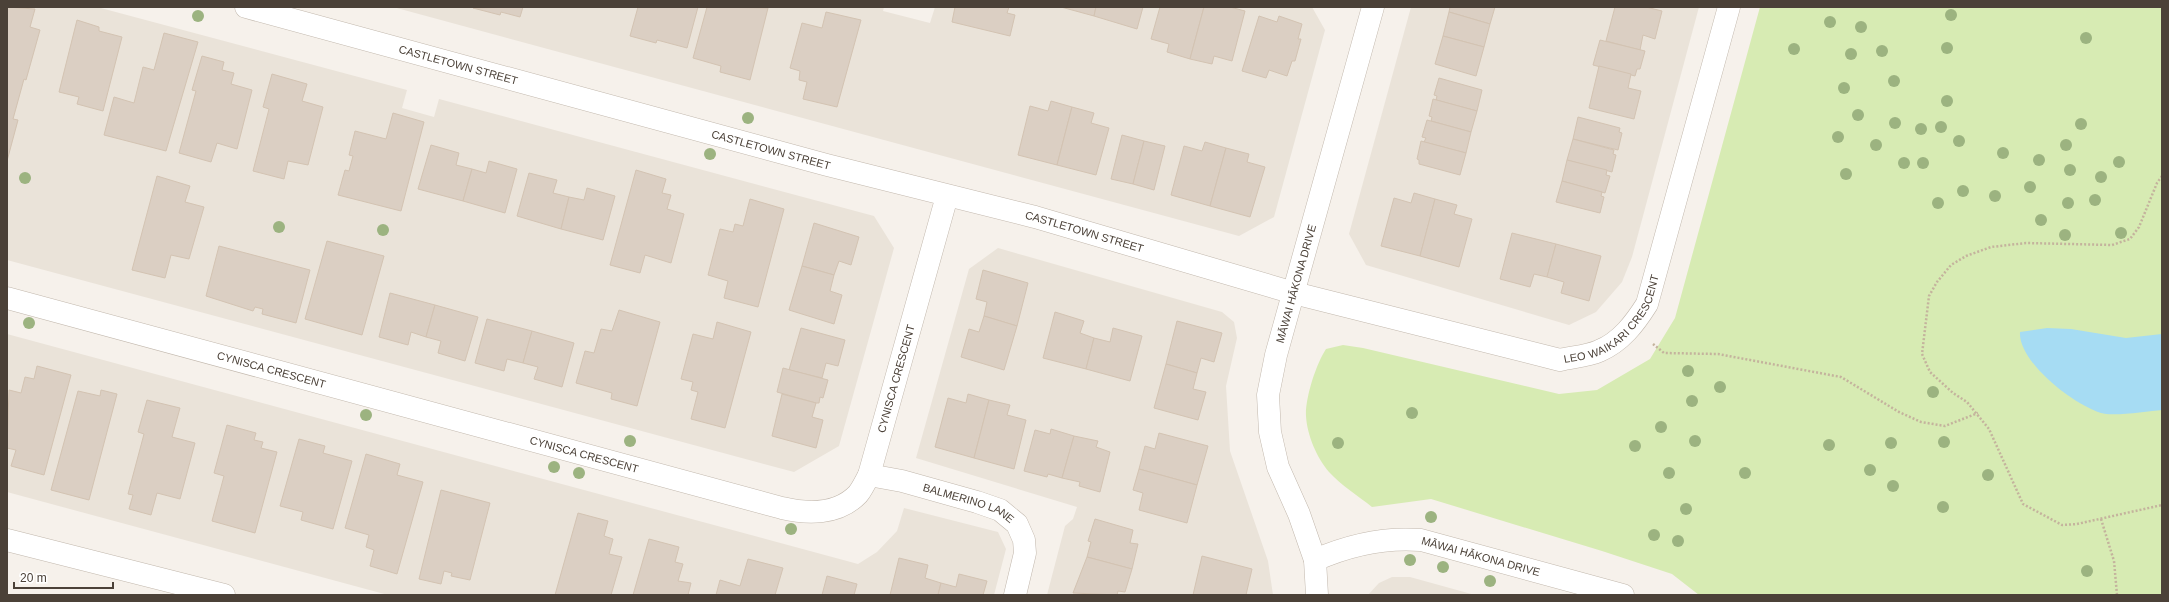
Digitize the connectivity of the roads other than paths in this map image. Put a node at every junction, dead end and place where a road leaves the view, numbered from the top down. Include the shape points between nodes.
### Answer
1 (246, 7) edge
2 (1373, 7) edge
3 (1729, 7) edge
4 (947, 196) junction
5 (1294, 293) junction
6 (7, 298) edge
7 (869, 475) junction
8 (7, 540) edge
9 (1315, 560) junction
10 (1560, 587) edge
11 (224, 595) edge
12 (1015, 595) edge
13 (1318, 595) edge
14 (1624, 595) edge

1 - 4 street, CASTLETOWN STREET
2 - 5 street, MĀWAI HĀKONA DRIVE
3 - 5 street, LEO WAIKARI CRESCENT via 1647,304 1623,335 1600,351 1560,360
4 - 5 street, CASTLETOWN STREET via 1035,217
4 - 7 street, CYNISCA CRESCENT
5 - 9 street, MĀWAI HĀKONA DRIVE via 1276,355 1268,395 1270,432 1278,467 1300,514
6 - 7 street, CYNISCA CRESCENT via 794,511 818,513 840,506 858,494
7 - 12 street, BALMERINO LANE via 902,481 977,502 1000,510 1018,524 1024,540 1025,553
8 - 11 street
9 - 10 street, MĀWAI HĀKONA DRIVE via 1381,540 1421,540
9 - 13 street, MĀWAI HĀKONA DRIVE
10 - 14 street, MĀWAI HĀKONA DRIVE

